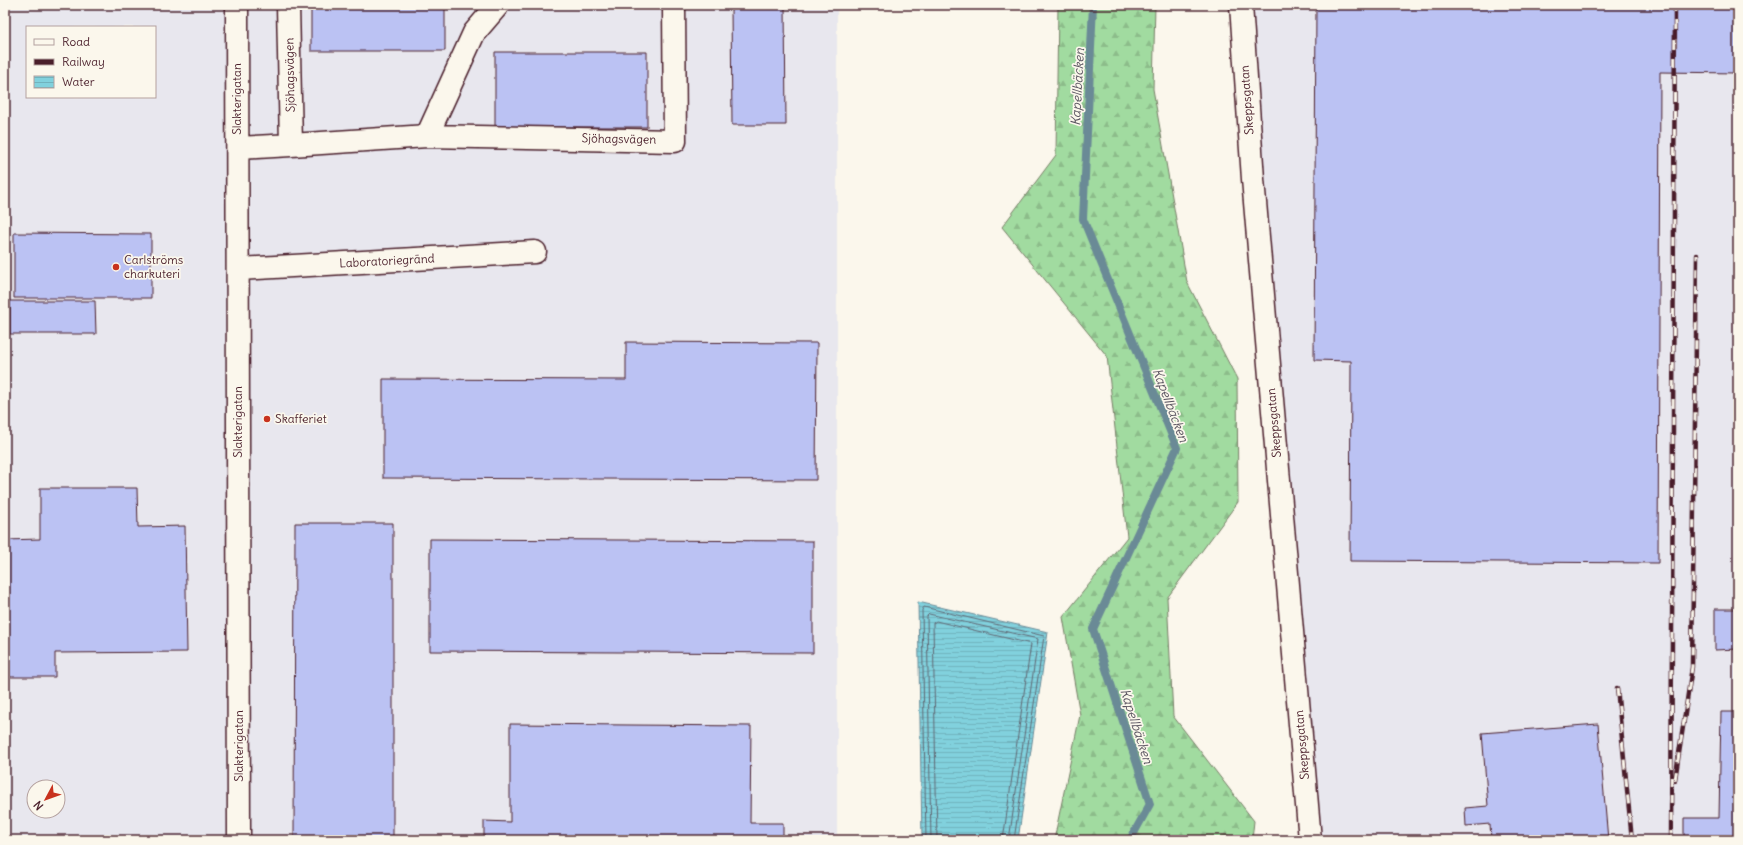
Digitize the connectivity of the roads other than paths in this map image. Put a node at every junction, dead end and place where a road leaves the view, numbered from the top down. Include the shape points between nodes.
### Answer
1 (237, 5) edge
2 (288, 5) edge
3 (498, 5) edge
4 (674, 5) edge
5 (1241, 5) edge
6 (427, 136) junction
7 (291, 145) junction
8 (238, 148) junction
9 (535, 252) dead end
10 (239, 269) junction
11 (239, 840) edge
12 (1310, 840) edge

1 - 8 street, Slakterigatan
2 - 7 street, Sjöhagsvägen
3 - 6 street via 474,33
4 - 6 street, Sjöhagsvägen via 675,140
5 - 12 street, Skeppsgatan via 1253,179
6 - 7 street, Sjöhagsvägen
7 - 8 street, Sjöhagsvägen
8 - 10 street, Slakterigatan
9 - 10 street, Laboratoriegränd
10 - 11 street, Slakterigatan

